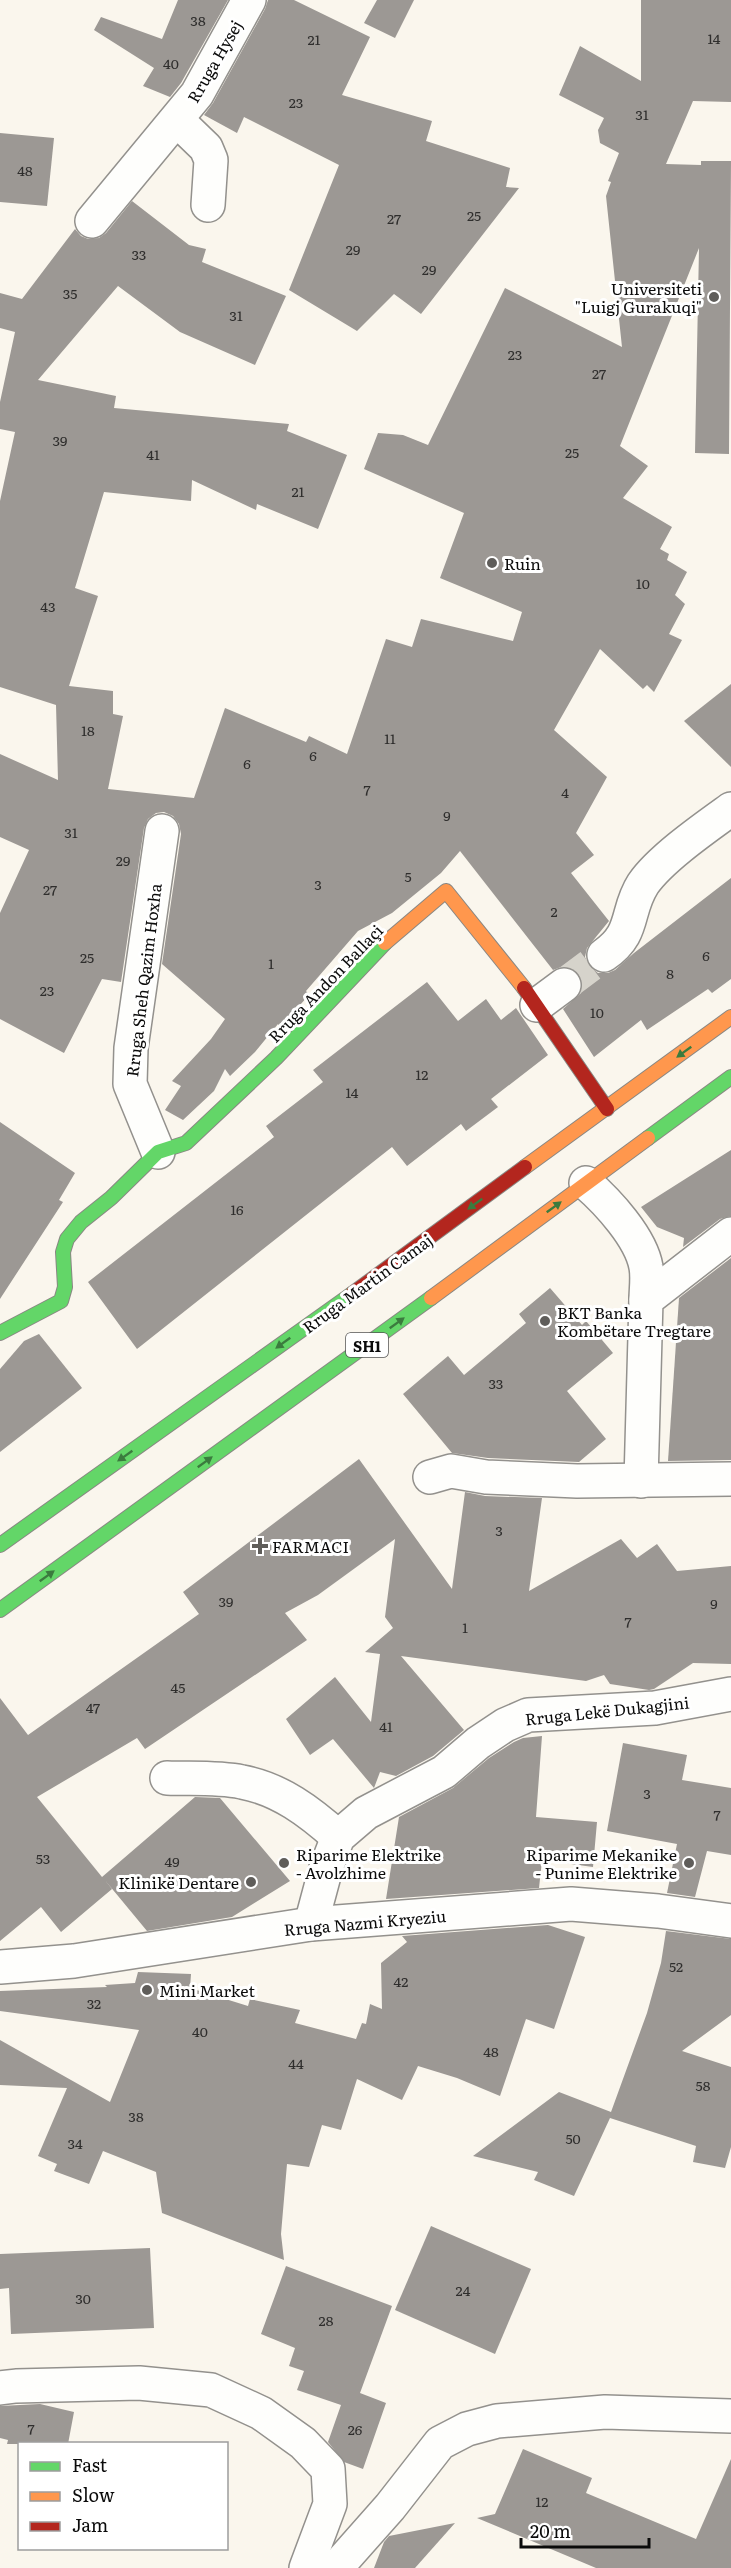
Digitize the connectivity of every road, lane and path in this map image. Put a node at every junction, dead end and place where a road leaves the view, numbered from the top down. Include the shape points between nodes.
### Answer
1 (249, 0) edge
2 (177, 120) junction
3 (208, 205) dead end
4 (92, 221) dead end
5 (731, 809) edge
6 (162, 831) dead end
7 (604, 955) tunnel mouth
8 (564, 985) tunnel mouth
9 (537, 1005) junction
10 (731, 1017) edge
11 (731, 1077) edge
12 (607, 1109) junction
13 (158, 1152) junction
14 (586, 1183) junction
15 (731, 1234) edge
16 (646, 1300) junction
17 (0, 1333) edge
18 (430, 1478) dead end
19 (731, 1479) edge
20 (641, 1481) junction
21 (0, 1545) edge
22 (0, 1610) edge
23 (731, 1694) edge
24 (167, 1778) dead end
25 (338, 1838) junction
26 (731, 1921) edge
27 (311, 1924) junction
28 (0, 1967) edge
29 (0, 2388) edge
30 (731, 2416) edge
31 (306, 2568) edge
32 (336, 2568) edge

1 - 2 street, Rruga Hysej via 197,94
2 - 3 street, Rruga Hysej via 206,148 211,160
2 - 4 street, Rruga Hysej
5 - 7 street via 658,868 643,885 621,942
6 - 13 street, Rruga Sheh Qazim Hoxha via 131,1048 130,1084
8 - 9 street
9 - 12 main road, Rruga Andon Ballaçi
9 - 13 main road, Rruga Andon Ballaçi via 446,891 373,954 276,1058 186,1143
10 -> 12 main road, Rruga Martin Camaj
11 - 14 main road, SH1
12 -> 21 main road, Rruga Martin Camaj
13 - 17 main road via 67,1239 61,1301
14 - 16 street via 608,1202 632,1236 646,1266
22 -> 14 main road, SH1
15 - 16 street
16 - 20 street
18 - 20 street via 451,1471 486,1477
19 - 20 street
23 - 25 street, Rruga Lekë Dukagjini via 655,1708 528,1715 478,1743 444,1772 366,1813
24 - 25 street via 241,1782 278,1793 310,1813
25 - 27 street, Rruga Lekë Dukagjini
26 - 27 street, Rruga Nazmi Kryeziu via 571,1904
27 - 28 street, Rruga Nazmi Kryeziu via 74,1961
29 - 31 street via 139,2383 211,2390 261,2413 303,2443 328,2469 330,2504
30 - 32 street via 605,2412 496,2421 467,2429 441,2443

